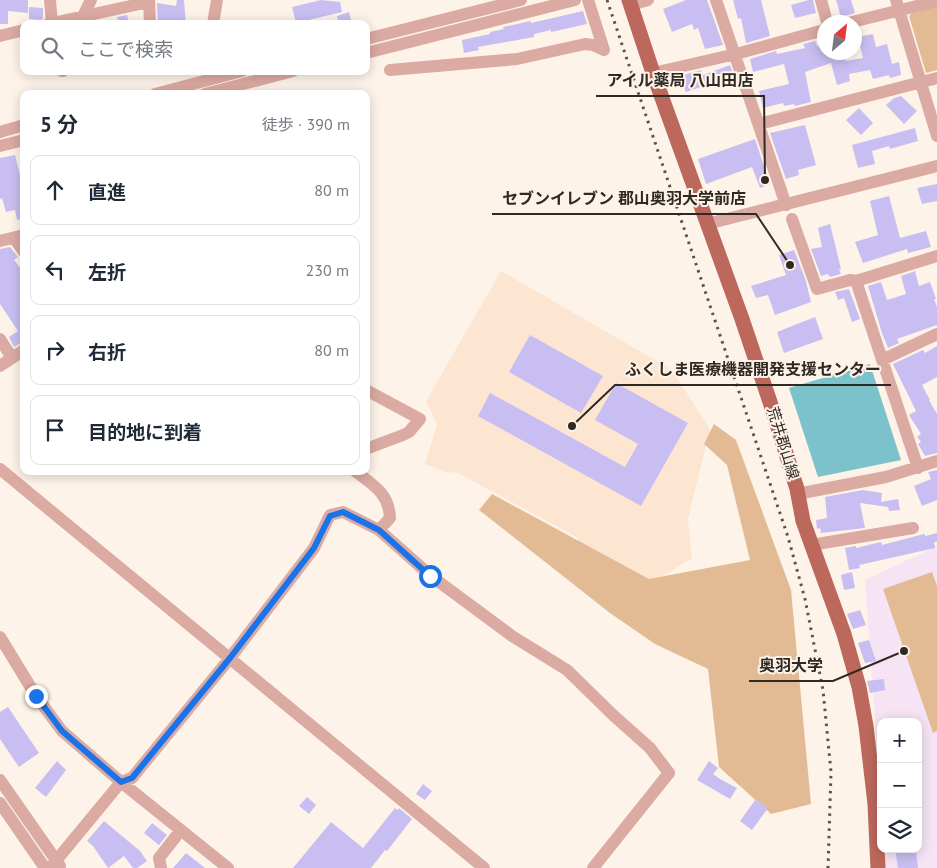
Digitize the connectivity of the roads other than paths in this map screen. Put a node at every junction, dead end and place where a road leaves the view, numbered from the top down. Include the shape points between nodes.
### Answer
1 (50, 0) edge
2 (91, 0) edge
3 (217, 0) edge
4 (521, 0) edge
5 (575, 0) edge
6 (588, 0) edge
7 (648, 0) edge
8 (716, 0) edge
9 (821, 0) edge
10 (149, 1) edge
11 (630, 2) edge
12 (937, 2) edge
13 (897, 5) edge
14 (825, 15) edge
15 (83, 16) junction
16 (862, 18) edge
17 (50, 20) edge
18 (64, 20) edge
19 (150, 20) edge
20 (214, 20) edge
21 (434, 29) junction
22 (20, 31) edge
23 (817, 32) edge
24 (0, 36) edge
25 (370, 38) edge
26 (370, 52) edge
27 (736, 54) junction
28 (390, 70) dead end
29 (653, 73) junction
30 (236, 75) edge
31 (270, 75) edge
32 (937, 78) edge
33 (920, 82) junction
34 (223, 83) edge
35 (180, 90) edge
36 (212, 90) edge
37 (758, 124) junction
38 (20, 127) edge
39 (0, 132) edge
40 (937, 136) edge
41 (20, 141) edge
42 (0, 146) edge
43 (937, 166) edge
44 (786, 205) junction
45 (792, 219) dead end
46 (707, 224) junction
47 (19, 236) edge
48 (0, 241) edge
49 (937, 256) edge
50 (856, 281) junction
51 (937, 334) edge
52 (0, 340) edge
53 (20, 353) edge
54 (12, 358) junction
55 (882, 360) junction
56 (0, 366) edge
57 (370, 392) edge
58 (370, 447) edge
59 (937, 462) edge
60 (918, 468) junction
61 (0, 469) edge
62 (361, 475) edge
63 (798, 494) junction
64 (912, 528) dead end
65 (379, 530) junction
66 (811, 545) junction
67 (0, 637) edge
68 (230, 658) junction
69 (0, 780) edge
70 (121, 782) junction
71 (0, 803) edge
72 (181, 830) junction
73 (56, 866) edge
74 (45, 868) edge
75 (160, 868) edge
76 (228, 868) edge
77 (484, 868) edge
78 (593, 868) edge
79 (878, 868) edge

1 - 17 street
2 - 15 street
3 - 20 street
4 - 21 street
5 - 21 street
6 - 28 street via 604,50 586,44 517,59
7 - 11 street
8 - 27 street
9 - 14 street
10 - 15 street
10 - 19 street
11 - 29 main road, 荒井郡山線
12 - 13 street
13 - 16 street
13 - 33 street
15 - 18 street
21 - 25 street
21 - 26 street
22 - 24 street
23 - 27 street
27 - 29 street
27 - 37 street
29 - 46 main road, 荒井郡山線
30 - 34 street
31 - 34 street
32 - 33 street
33 - 37 street
33 - 40 street
34 - 35 street
34 - 36 street
37 - 44 street
38 - 39 street
41 - 42 street
43 - 44 street
44 - 46 street
45 - 50 street via 817,289
46 - 63 main road, 荒井郡山線 via 773,411
47 - 48 street
49 - 50 street
50 - 55 street
51 - 55 street
52 - 54 street
53 - 54 street
54 - 56 street
55 - 60 street
57 - 58 street via 420,420 409,432
59 - 60 street
60 - 63 street via 886,478
61 - 68 street
62 - 65 street via 375,485 390,507 390,518
63 - 66 main road, 荒井郡山線
64 - 66 street
65 - 68 street via 343,512 330,516 314,548
65 - 78 street via 430,576 512,636 567,670 650,748 669,773
66 - 79 main road, 荒井郡山線 via 844,634 859,687 875,804
67 - 70 street via 62,731
68 - 70 street via 132,778
68 - 77 street
69 - 73 street
70 - 72 street
70 - 73 street
71 - 74 street
72 - 75 street via 159,858
72 - 76 street

